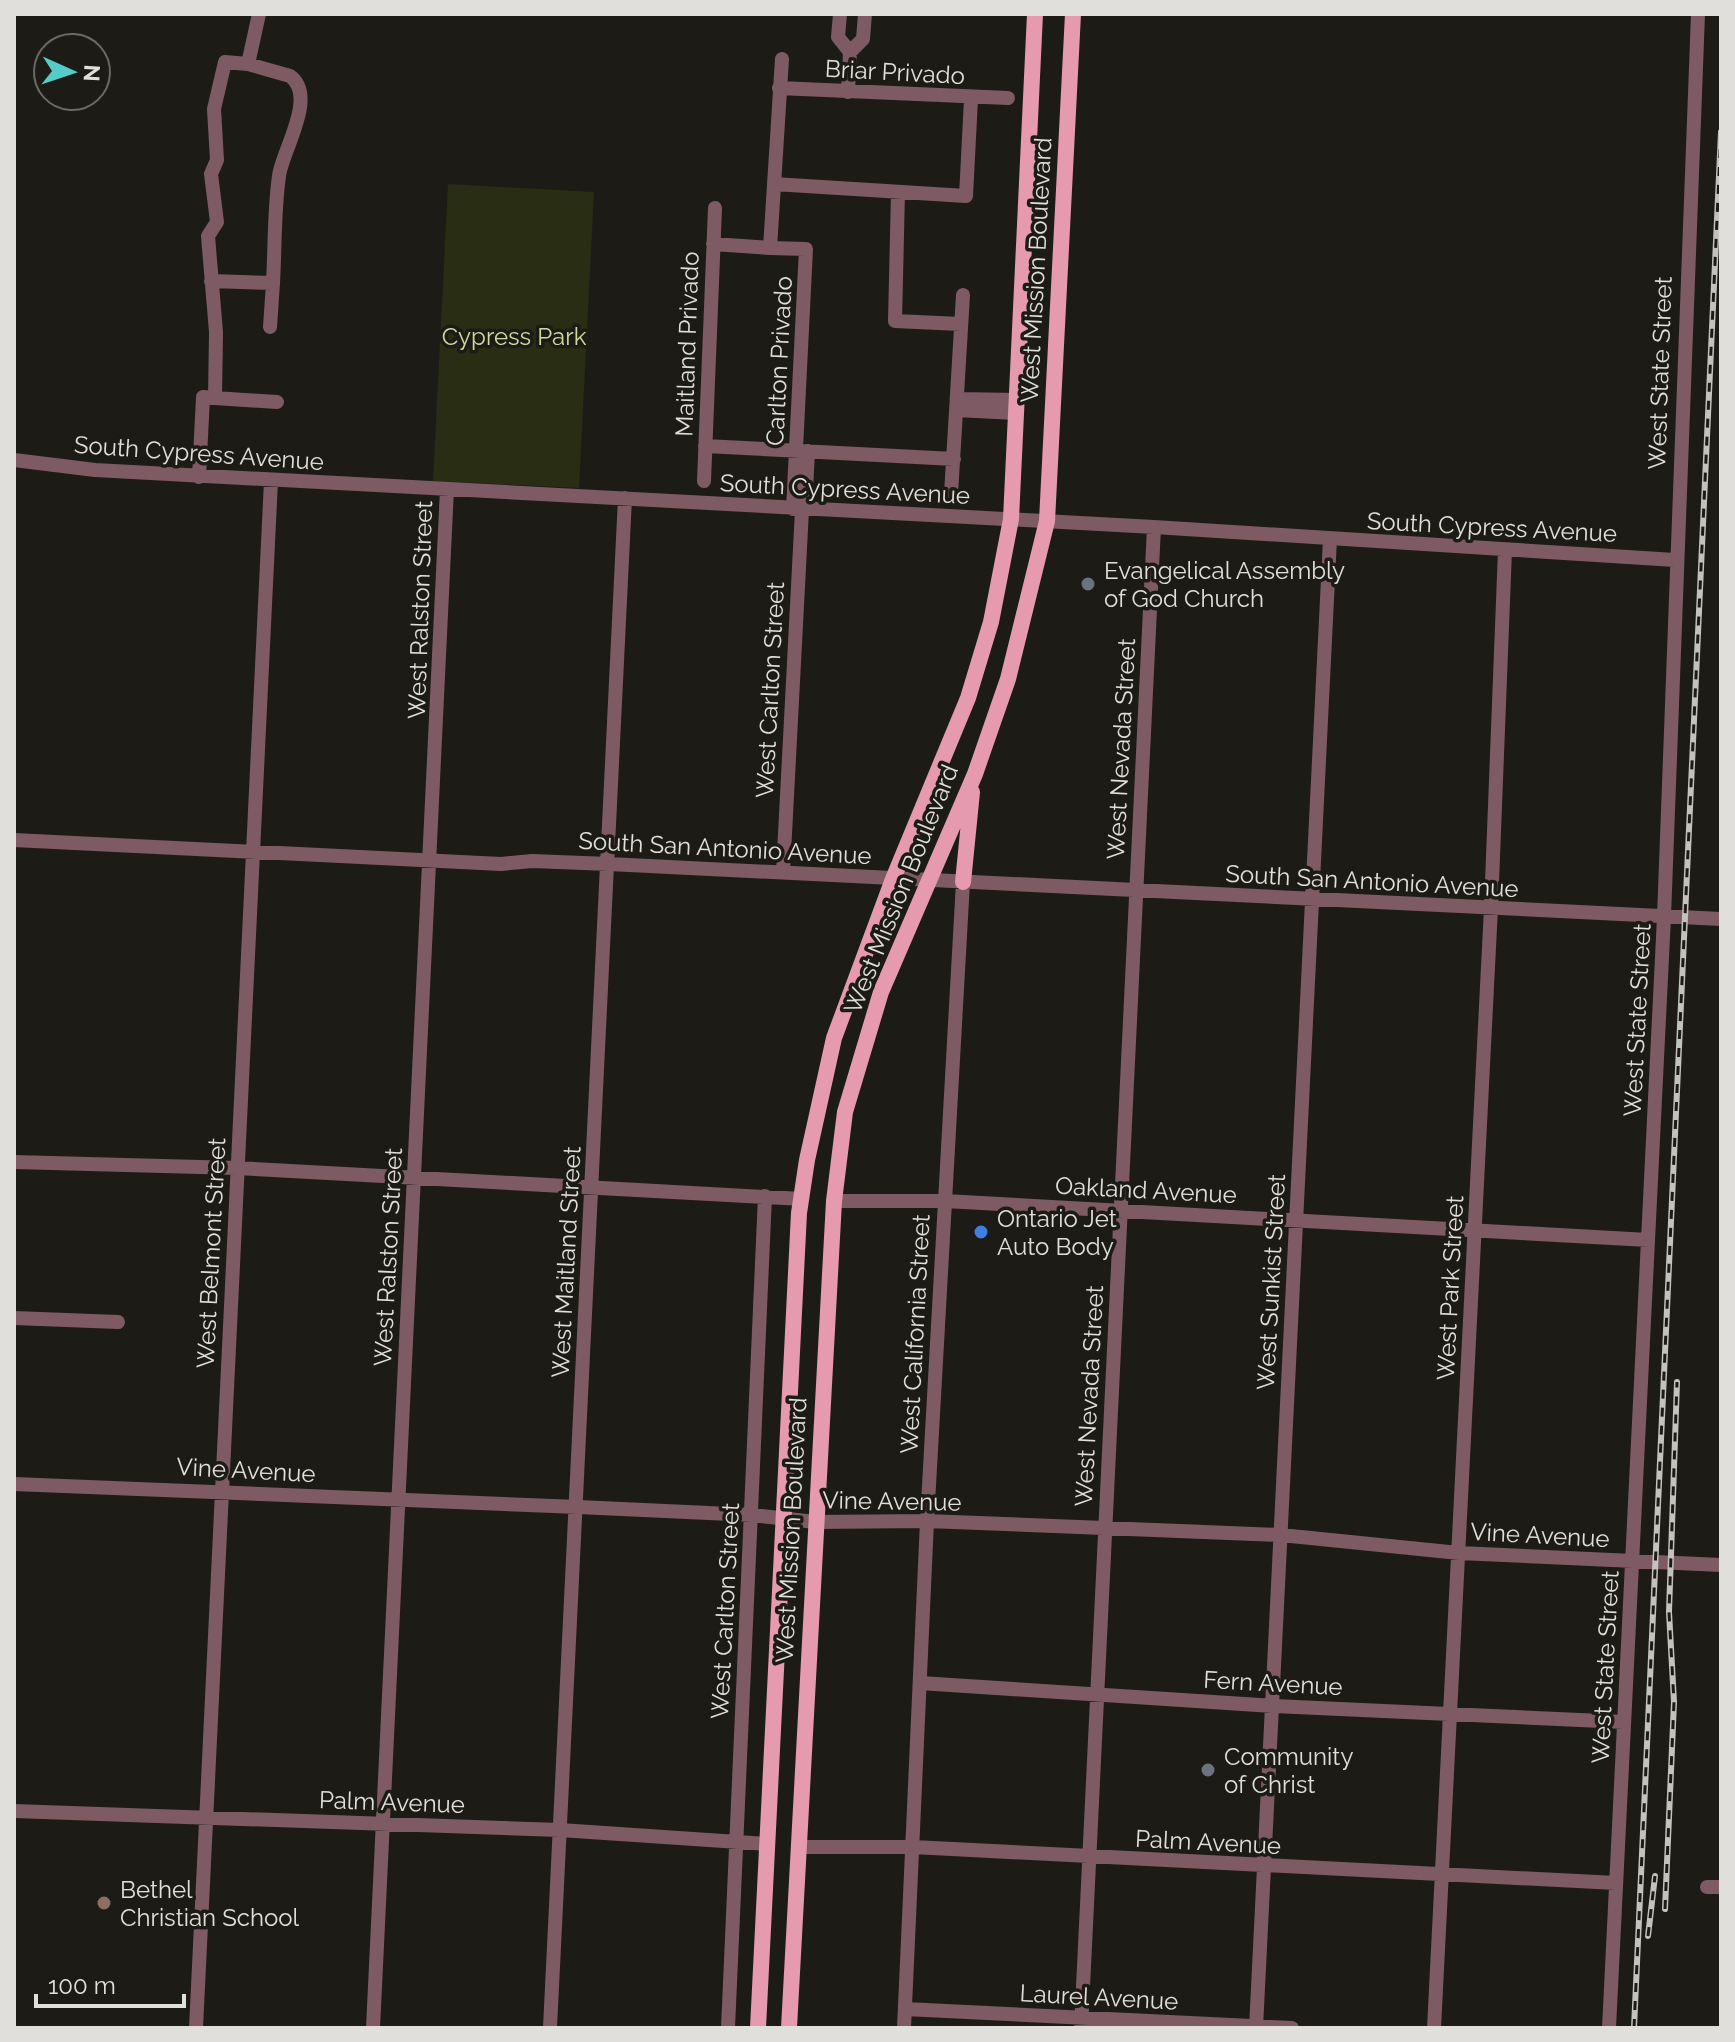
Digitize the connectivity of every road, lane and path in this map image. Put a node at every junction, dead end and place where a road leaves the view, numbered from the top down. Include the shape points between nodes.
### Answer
1 (259, 14) edge
2 (840, 14) edge
3 (865, 14) edge
4 (1035, 14) edge
5 (1073, 14) edge
6 (1698, 14) edge
7 (850, 52) junction
8 (782, 59) dead end
9 (248, 64) junction
10 (779, 88) junction
11 (848, 92) junction
12 (1008, 98) dead end
13 (971, 99) junction
14 (774, 184) junction
15 (898, 192) junction
16 (715, 208) dead end
17 (713, 244) junction
18 (770, 248) junction
19 (211, 281) junction
20 (273, 283) junction
21 (963, 295) dead end
22 (961, 324) junction
23 (270, 327) dead end
24 (215, 398) junction
25 (277, 402) dead end
26 (956, 404) junction
27 (1016, 407) junction
28 (705, 446) junction
29 (802, 451) junction
30 (954, 459) junction
31 (14, 460) edge
32 (199, 477) junction
33 (271, 481) junction
34 (704, 481) dead end
35 (447, 489) junction
36 (951, 494) dead end
37 (625, 498) junction
38 (800, 510) junction
39 (1011, 519) junction
40 (1047, 521) junction
41 (1154, 527) junction
42 (1330, 539) junction
43 (1505, 550) junction
44 (1675, 560) junction
45 (975, 774) junction
46 (14, 840) edge
47 (255, 852) junction
48 (431, 860) junction
49 (609, 864) junction
50 (783, 872) junction
51 (893, 879) junction
52 (928, 881) junction
53 (963, 882) junction
54 (1136, 890) junction
55 (1313, 901) junction
56 (1491, 908) junction
57 (1664, 917) junction
58 (1721, 919) edge
59 (14, 1162) edge
60 (237, 1168) junction
61 (414, 1179) junction
62 (590, 1187) junction
63 (765, 1196) junction
64 (802, 1199) junction
65 (834, 1201) junction
66 (945, 1201) junction
67 (1121, 1210) junction
68 (1295, 1220) junction
69 (1474, 1231) junction
70 (1648, 1240) junction
71 (14, 1318) edge
72 (118, 1322) dead end
73 (14, 1484) edge
74 (221, 1490) junction
75 (398, 1500) junction
76 (578, 1507) junction
77 (752, 1515) junction
78 (783, 1519) junction
79 (927, 1521) junction
80 (815, 1522) junction
81 (1104, 1529) junction
82 (1281, 1535) junction
83 (1459, 1553) junction
84 (1633, 1562) junction
85 (1721, 1565) edge
86 (920, 1683) junction
87 (1095, 1694) junction
88 (1274, 1706) junction
89 (1450, 1713) junction
90 (1624, 1722) junction
91 (14, 1811) edge
92 (205, 1817) junction
93 (384, 1824) junction
94 (560, 1830) junction
95 (737, 1842) junction
96 (768, 1844) junction
97 (799, 1847) junction
98 (913, 1847) junction
99 (1091, 1858) junction
100 (1264, 1866) junction
101 (1443, 1875) junction
102 (1616, 1883) junction
103 (905, 2009) junction
104 (1081, 2023) edge
105 (1256, 2027) edge
106 (196, 2028) edge
107 (373, 2028) edge
108 (550, 2028) edge
109 (728, 2028) edge
110 (758, 2028) edge
111 (789, 2028) edge
112 (904, 2028) edge
113 (1292, 2028) edge
114 (1434, 2028) edge
115 (1609, 2028) edge

1 - 9 street
2 - 7 street via 838,37
3 - 7 street via 863,39
4 - 27 main road, West Mission Boulevard
5 - 40 main road, West Mission Boulevard
6 - 44 street, West State Street
7 - 11 street
8 - 10 street, Carlton Privado
9 - 19 street via 225,62 214,109 217,160 211,174 217,218 208,236
9 - 20 street via 290,76 299,91 296,132 279,177
10 - 11 street, Briar Privado
10 - 14 street, Carlton Privado
11 - 13 street, Briar Privado
12 - 13 street, Briar Privado
13 - 15 street via 966,196
14 - 15 street
14 - 18 street, Carlton Privado
15 - 22 street via 895,321
16 - 17 street, Maitland Privado
17 - 18 street
17 - 28 street, Maitland Privado
18 - 29 street, Carlton Privado via 806,249
19 - 20 street
19 - 24 street
20 - 23 street
21 - 22 street
22 - 26 street
24 - 25 street
24 - 32 street via 203,397
26 - 27 street
26 - 30 street
27 - 39 main road, West Mission Boulevard
28 - 29 street
28 - 34 street, Maitland Privado
29 - 30 street
29 - 38 street, Carlton Privado
30 - 36 street
31 - 32 street, South Cypress Avenue
32 - 33 street, South Cypress Avenue
33 - 35 street, South Cypress Avenue
33 - 47 street, West Belmont Street
35 - 37 street, South Cypress Avenue
35 - 48 street, West Ralston Street
37 - 38 street, South Cypress Avenue
37 - 49 street, West Maitland Street
38 - 39 street, South Cypress Avenue
38 - 50 street, West Carlton Street
39 - 40 street, South Cypress Avenue
39 - 51 main road, West Mission Boulevard via 991,622 968,698
40 - 41 street, South Cypress Avenue
40 - 45 main road, West Mission Boulevard via 1008,679
41 - 42 street, South Cypress Avenue
41 - 54 street, West Nevada Street
42 - 43 street, South Cypress Avenue
42 - 55 street, West Sunkist Street
43 - 44 street, South Cypress Avenue
43 - 56 street, West Park Street
44 - 57 street, West State Street
45 - 52 main road, West Mission Boulevard
45 - 53 main road
46 - 47 street, South San Antonio Avenue
47 - 48 street, South San Antonio Avenue
47 - 60 street, West Belmont Street
48 - 49 street, South San Antonio Avenue
48 - 61 street, West Ralston Street
49 - 50 street, South San Antonio Avenue
49 - 62 street, West Maitland Street
50 - 51 street, South San Antonio Avenue
51 - 52 street, South San Antonio Avenue
51 - 64 main road, West Mission Boulevard via 834,1038
52 - 53 street, South San Antonio Avenue
52 - 65 main road, West Mission Boulevard via 881,992 850,1097
53 - 54 street, South San Antonio Avenue
53 - 66 street, West California Street
54 - 55 street, South San Antonio Avenue
54 - 67 street, West Nevada Street
55 - 56 street, South San Antonio Avenue
55 - 68 street, West Sunkist Street
56 - 57 street, South San Antonio Avenue
56 - 69 street, West Park Street
57 - 58 street, South San Antonio Avenue
57 - 70 street, West State Street
59 - 60 street
60 - 61 street
60 - 74 street, West Belmont Street
61 - 62 street
61 - 75 street, West Ralston Street
62 - 63 street
62 - 76 street, West Maitland Street
63 - 64 street
63 - 77 street, West Carlton Street
64 - 78 main road, West Mission Boulevard
65 - 66 street, Oakland Avenue
65 - 80 main road, West Mission Boulevard
66 - 67 street, Oakland Avenue
66 - 79 street, West California Street
67 - 68 street, Oakland Avenue
67 - 81 street, West Nevada Street
68 - 69 street, Oakland Avenue
68 - 82 street, West Sunkist Street
69 - 70 street, Oakland Avenue
69 - 83 street, West Park Street
70 - 84 street, West State Street
71 - 72 street
73 - 74 street, Vine Avenue
74 - 75 street, Vine Avenue
74 - 92 street, West Belmont Street
75 - 76 street, Vine Avenue
75 - 93 street, West Ralston Street
76 - 77 street, Vine Avenue
76 - 94 street, West Maitland Street
77 - 78 street, Vine Avenue
77 - 95 street, West Carlton Street
78 - 80 street, Vine Avenue
78 - 96 main road, West Mission Boulevard
79 - 80 street, Vine Avenue
79 - 81 street, Vine Avenue
79 - 86 street, West California Street
80 - 97 main road, West Mission Boulevard
81 - 82 street, Vine Avenue
81 - 87 street, West Nevada Street
82 - 83 street, Vine Avenue
82 - 88 street, West Sunkist Street
83 - 84 street, Vine Avenue
83 - 89 street, West Park Street
84 - 85 street, Vine Avenue
84 - 90 street, West State Street
86 - 87 street, Fern Avenue
86 - 98 street, West California Street
87 - 88 street, Fern Avenue
87 - 99 street, West Nevada Street
88 - 89 street, Fern Avenue
88 - 100 street, West Sunkist Street
89 - 90 street, Fern Avenue
89 - 101 street, West Park Street
90 - 102 street, West State Street
91 - 92 street, Palm Avenue
92 - 93 street, Palm Avenue
92 - 106 street, West Belmont Street
93 - 94 street, Palm Avenue
93 - 107 street, West Ralston Street
94 - 95 street, Palm Avenue
94 - 108 street, West Maitland Street
95 - 96 street, Palm Avenue
95 - 109 street, West Carlton Street
96 - 110 main road, West Mission Boulevard
97 - 98 street, Palm Avenue
97 - 111 main road, West Mission Boulevard
98 - 99 street, Palm Avenue
98 - 103 street, West California Street
99 - 100 street, Palm Avenue
99 - 104 street, West Nevada Street
100 - 101 street, Palm Avenue
100 - 105 street, West Sunkist Street
101 - 102 street, Palm Avenue
101 - 114 street, West Park Street
102 - 115 street, West State Street
103 - 104 street, Laurel Avenue
103 - 112 street, West California Street
104 - 105 street, Laurel Avenue
105 - 113 street, Laurel Avenue

